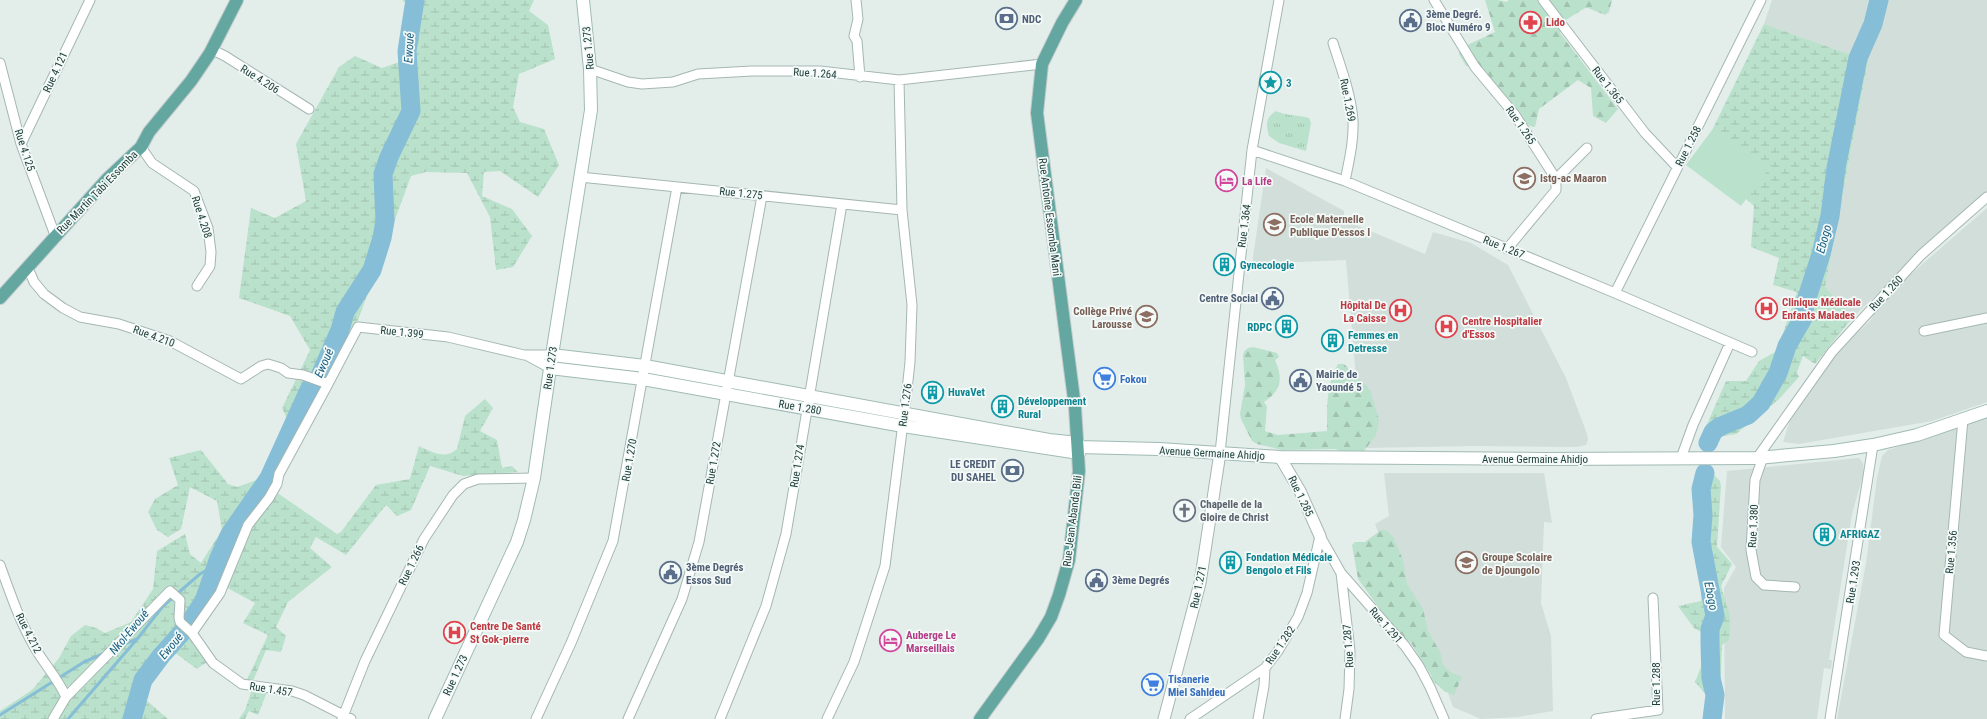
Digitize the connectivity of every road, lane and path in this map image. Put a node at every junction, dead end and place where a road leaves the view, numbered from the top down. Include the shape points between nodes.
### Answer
1 (90, 0) edge
2 (238, 0) edge
3 (583, 0) edge
4 (856, 0) edge
5 (1076, 0) edge
6 (1279, 0) edge
7 (1434, 0) edge
8 (1543, 0) edge
9 (1761, 0) edge
10 (1333, 43) dead end
11 (210, 53) junction
12 (0, 64) edge
13 (1042, 64) junction
14 (590, 69) junction
15 (860, 77) junction
16 (899, 80) junction
17 (309, 109) dead end
18 (21, 144) junction
19 (141, 147) junction
20 (1587, 148) dead end
21 (1252, 150) junction
22 (1677, 167) junction
23 (580, 177) junction
24 (1556, 179) junction
25 (1345, 181) junction
26 (677, 187) junction
27 (762, 196) junction
28 (1987, 197) edge
29 (842, 204) junction
30 (902, 210) junction
31 (55, 235) junction
32 (1507, 249) junction
33 (28, 268) junction
34 (197, 286) dead end
35 (1615, 293) junction
36 (0, 298) edge
37 (1987, 318) edge
38 (1924, 330) dead end
39 (1730, 343) junction
40 (1752, 352) dead end
41 (524, 354) junction
42 (552, 355) junction
43 (645, 366) junction
44 (550, 368) junction
45 (643, 379) junction
46 (728, 381) junction
47 (326, 383) junction
48 (726, 395) junction
49 (809, 395) junction
50 (806, 408) junction
51 (1987, 411) edge
52 (904, 412) junction
53 (1963, 419) junction
54 (902, 426) junction
55 (1873, 445) junction
56 (1078, 447) junction
57 (1220, 453) junction
58 (1280, 457) junction
59 (1681, 458) junction
60 (1760, 458) junction
61 (534, 478) junction
62 (1320, 536) junction
63 (0, 565) edge
64 (1341, 573) junction
65 (1794, 587) dead end
66 (1653, 598) dead end
67 (192, 633) junction
68 (1987, 656) edge
69 (1265, 668) junction
70 (66, 697) junction
71 (346, 718) edge
72 (53, 719) edge
73 (435, 719) edge
74 (536, 719) edge
75 (628, 719) edge
76 (720, 719) edge
77 (826, 719) edge
78 (980, 719) edge
79 (1164, 719) edge
80 (1190, 719) edge
81 (1258, 719) edge
82 (1345, 719) edge
83 (1444, 719) edge
84 (1596, 719) edge
85 (1830, 719) edge

1 - 18 street, Rue 4.121
2 - 11 main road, Rue Martin Tabi Essomba
3 - 14 main road, Rue 1.273
4 - 15 street via 858,19 854,36 857,41
5 - 13 main road, Rue Antoine Essomba Mani
6 - 21 street, Rue 1.364
7 - 24 street, Rue 1.265 via 1475,67 1515,115
8 - 22 street, Rue 1.365 via 1645,132
9 - 22 street, Rue 1.258
10 - 25 street, Rue 1.269 via 1353,120 1352,153
11 - 17 street, Rue 4.206 via 225,56
11 - 19 main road, Rue Martin Tabi Essomba via 191,81 149,132
12 - 18 street, Rue 4.125
13 - 16 street, Rue 1.264
13 - 56 main road, Rue Antoine Essomba Mani via 1038,124
14 - 15 street, Rue 1.264 via 642,84 673,82 698,74 752,71 820,71
14 - 23 main road, Rue 1.273 via 590,110
15 - 16 street, Rue 1.264
16 - 30 street, Rue 1.276
18 - 31 street, Rue 4.125
19 - 31 main road, Rue Martin Tabi Essomba
19 - 34 street, Rue 4.208 via 152,163 194,191 208,228 211,252 210,266
20 - 24 street
21 - 25 street, Rue 1.267
21 - 57 street, Rue 1.364
22 - 35 street, Rue 1.258
23 - 26 street, Rue 1.275
23 - 42 main road, Rue 1.273
24 - 32 street via 1556,190
25 - 32 street, Rue 1.267
26 - 27 street, Rue 1.275
26 - 43 street, Rue 1.270
27 - 29 street, Rue 1.275
27 - 46 street, Rue 1.272
28 - 60 street, Rue 1.260 via 1921,255 1832,352
29 - 30 street, Rue 1.275
29 - 49 street, Rue 1.274
30 - 52 street, Rue 1.276 via 912,305 910,362
31 - 33 main road, Rue Martin Tabi Essomba
32 - 35 street, Rue 1.267
33 - 36 main road, Rue Martin Tabi Essomba
33 - 47 street, Rue 4.210 via 34,282 44,294 80,317 120,324 170,341 241,379 268,364 288,373
35 - 39 street, Rue 1.267
37 - 38 street
39 - 40 street, Rue 1.267
39 - 59 street
41 - 42 street, Rue 1.399
41 - 44 street, Rue 1.280
41 - 47 street, Rue 1.399 via 448,337 358,327
42 - 43 main road, Rue 1.280
42 - 44 main road, Rue 1.273
43 - 45 street, Rue 1.270
43 - 46 main road, Rue 1.280
44 - 45 main road, Rue 1.280
44 - 61 main road, Rue 1.273
45 - 48 main road, Rue 1.280
45 - 74 street, Rue 1.270 via 613,541
46 - 48 street, Rue 1.272
46 - 49 main road, Rue 1.280
47 - 67 street via 279,474 277,484 248,525 220,593
48 - 50 main road, Rue 1.280
48 - 75 street, Rue 1.272 via 692,568 682,599
49 - 50 street, Rue 1.274
49 - 52 main road, Rue 1.280
50 - 54 main road, Rue 1.280
50 - 76 street, Rue 1.274 via 786,534 777,570 766,606
51 - 53 main road, Avenue Germaine Ahidjo
52 - 54 street, Rue 1.276
52 - 56 main road, Rue 1.280
53 - 55 main road, Avenue Germaine Ahidjo via 1917,435
53 - 68 street, Rue 1.356 via 1944,635 1966,652
54 - 56 main road, Rue 1.280
54 - 77 street, Rue 1.276 via 885,566 854,662
55 - 60 main road, Avenue Germaine Ahidjo
55 - 85 street, Rue 1.293
56 - 57 main road, Avenue Germaine Ahidjo
56 - 78 main road, Rue Jean Abanda Bili via 1077,497 1069,560 1060,595 1051,618 1038,639
57 - 58 main road, Avenue Germaine Ahidjo
57 - 79 street, Rue 1.271 via 1200,583
58 - 59 main road, Avenue Germaine Ahidjo
58 - 62 street, Rue 1.285 via 1300,491
59 - 60 main road, Avenue Germaine Ahidjo
60 - 65 street, Rue 1.380 via 1751,550 1756,577 1764,585
61 - 71 street, Rue 1.266 via 478,479 464,484 453,495 424,539 365,661
61 - 73 main road, Rue 1.273 via 517,542
62 - 64 street, Rue 1.291
62 - 69 street, Rue 1.282 via 1298,617
63 - 70 street, Rue 4.212 via 35,648 61,685
64 - 82 street, Rue 1.287 via 1350,650
64 - 83 street, Rue 1.291 via 1416,661
66 - 84 street, Rue 1.288 via 1658,710
67 - 70 street, Rue 1.457 via 180,622 180,600 170,591
67 - 71 street, Rue 1.457 via 213,663 242,684 292,691
69 - 80 street, Rue 1.282
69 - 81 street
70 - 72 street

